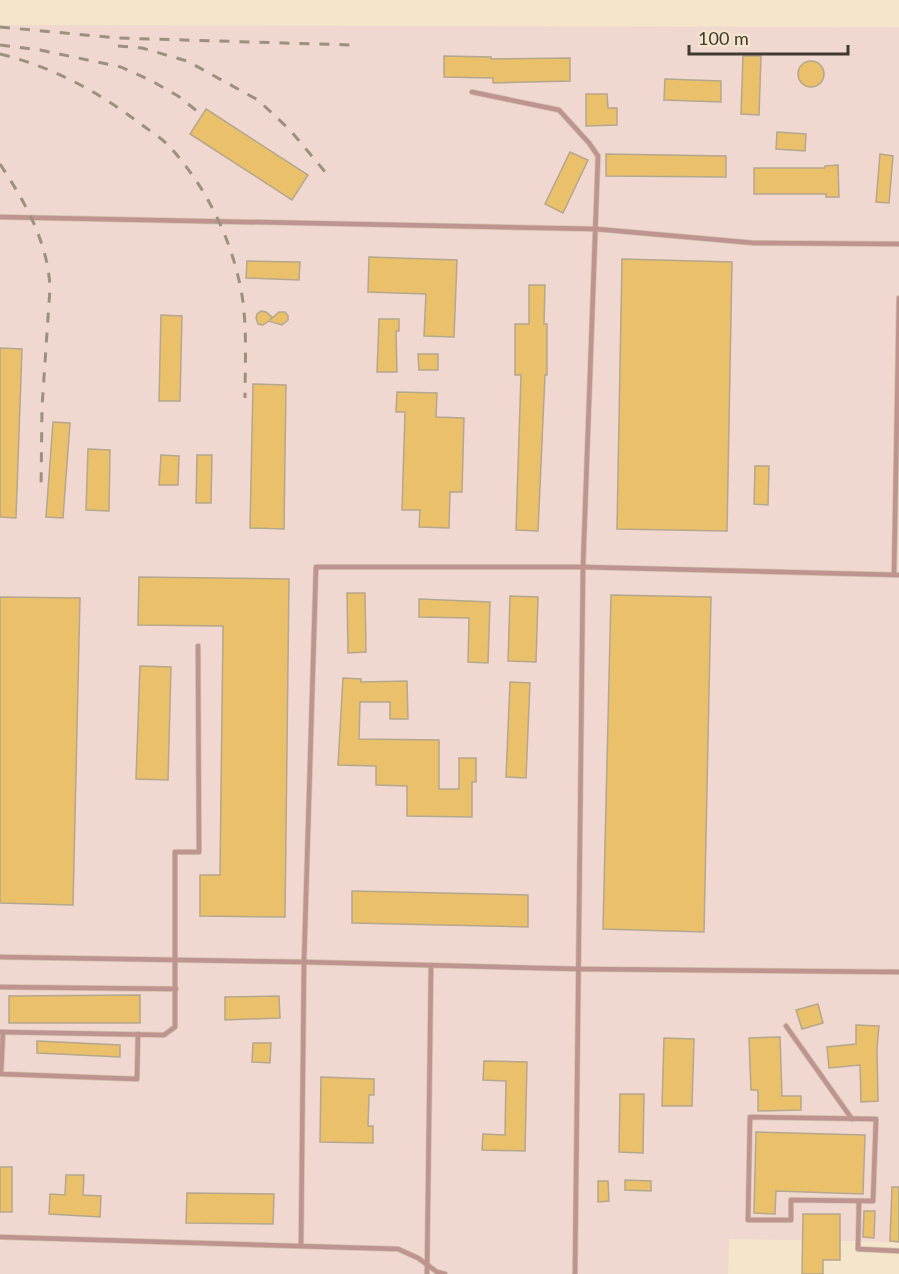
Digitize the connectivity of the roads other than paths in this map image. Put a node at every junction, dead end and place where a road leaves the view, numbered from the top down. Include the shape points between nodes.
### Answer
1 (472, 92) dead end
2 (0, 217) edge
3 (596, 229) junction
4 (899, 244) edge
5 (899, 298) edge
6 (583, 567) junction
7 (897, 575) edge
8 (198, 646) dead end
9 (0, 957) edge
10 (176, 960) junction
11 (304, 962) junction
12 (431, 965) junction
13 (579, 969) junction
14 (899, 972) edge
15 (0, 987) edge
16 (176, 989) junction
17 (786, 1026) dead end
18 (1, 1032) edge
19 (138, 1034) junction
20 (852, 1119) junction
21 (859, 1201) junction
22 (0, 1237) edge
23 (301, 1246) junction
24 (899, 1251) edge
25 (427, 1265) junction
26 (426, 1274) edge
27 (445, 1274) edge
28 (575, 1274) edge

1 - 3 lane via 558,111 589,143 598,156
2 - 3 lane
3 - 4 lane via 754,243
3 - 6 lane
5 - 7 lane
6 - 7 lane
6 - 11 lane via 316,567
6 - 13 lane
8 - 10 lane via 199,852 176,852
9 - 10 lane
10 - 11 lane
10 - 16 lane
11 - 12 lane
11 - 23 lane
12 - 13 lane
12 - 25 lane
13 - 14 lane
13 - 28 lane
15 - 16 lane
16 - 19 lane via 175,1027 164,1035
17 - 20 lane
18 - 19 lane
18 - 19 lane via 1,1074 137,1079
20 - 21 lane via 876,1119 873,1201
20 - 21 lane via 750,1117 748,1220 791,1220 791,1200
21 - 24 lane via 858,1249
22 - 23 lane
23 - 25 lane via 398,1249
25 - 26 lane
25 - 27 lane

